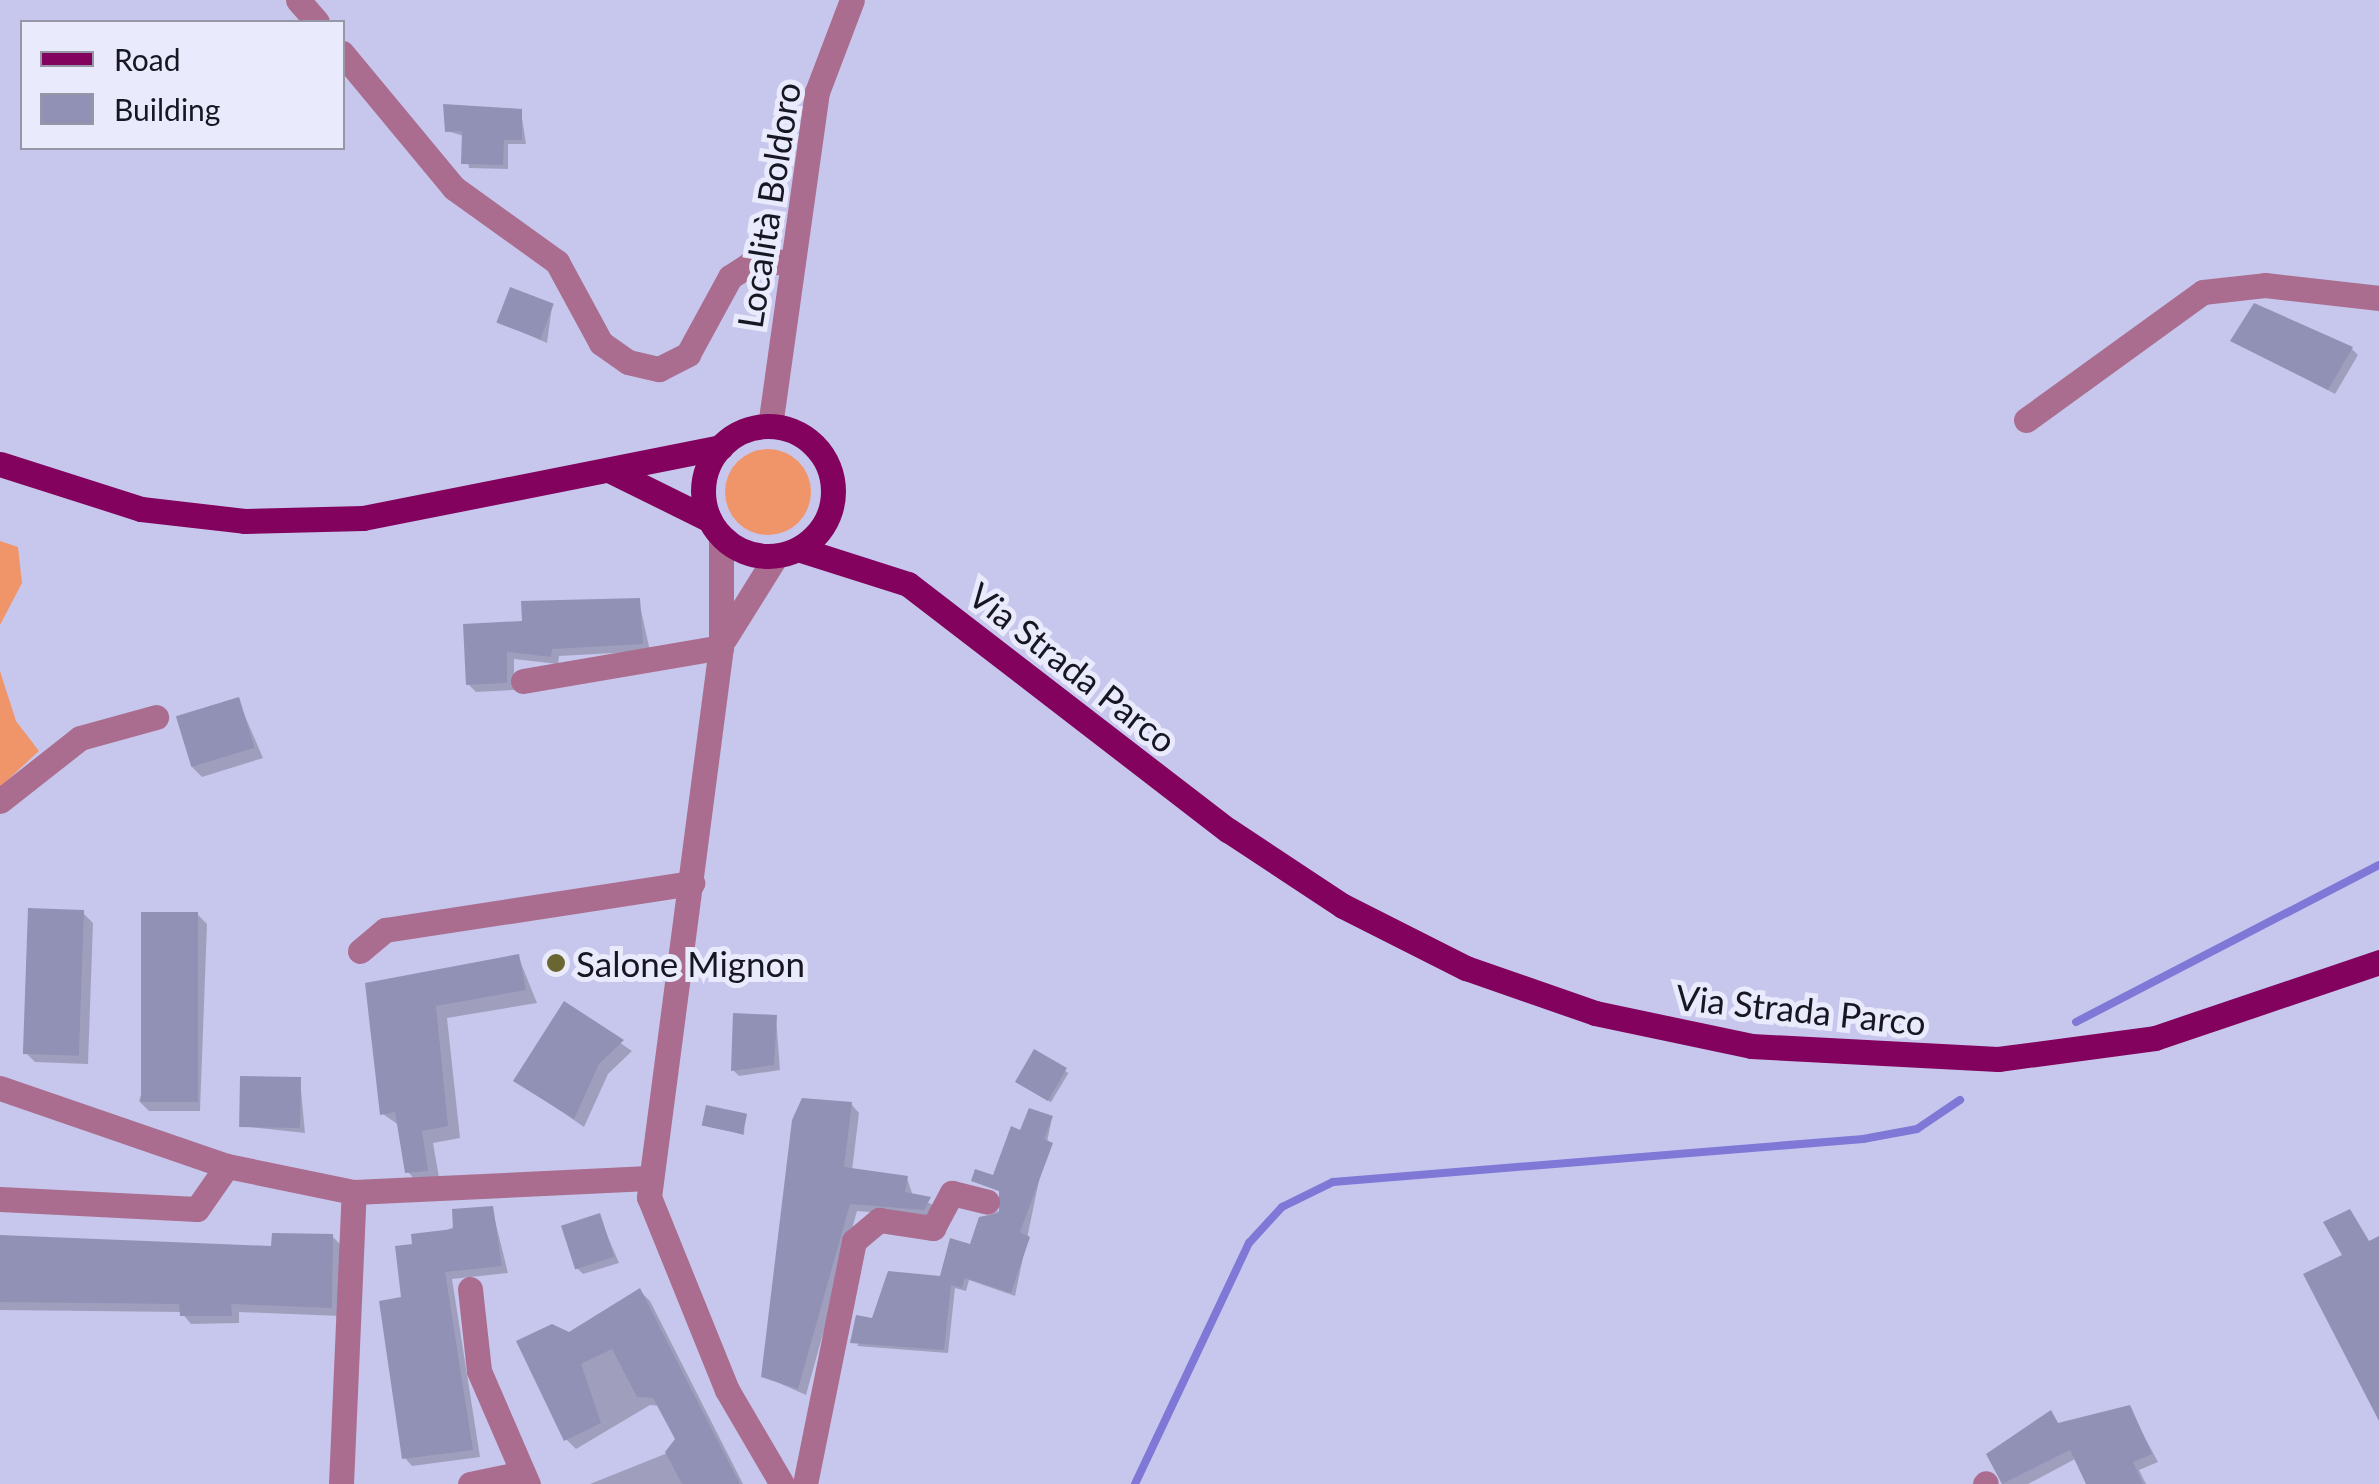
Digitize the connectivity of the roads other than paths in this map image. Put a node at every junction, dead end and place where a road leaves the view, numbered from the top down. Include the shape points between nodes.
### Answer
1 (298, 0) edge
2 (852, 0) edge
3 (315, 20) edge
4 (345, 57) edge
5 (794, 260) junction
6 (2379, 298) edge
7 (2026, 420) dead end
8 (770, 426) junction
9 (720, 447) junction
10 (0, 464) edge
11 (612, 472) junction
12 (716, 528) junction
13 (787, 552) junction
14 (722, 647) junction
15 (523, 681) dead end
16 (156, 717) dead end
17 (0, 802) edge
18 (692, 883) junction
19 (360, 951) dead end
20 (2379, 962) edge
21 (0, 1088) edge
22 (227, 1166) junction
23 (649, 1178) junction
24 (354, 1192) junction
25 (0, 1199) edge
26 (987, 1202) dead end
27 (470, 1290) dead end
28 (525, 1479) edge
29 (342, 1484) edge
30 (470, 1484) edge
31 (782, 1484) edge
32 (804, 1484) edge

1 - 3 street
2 - 5 street, Località Boldoro via 817,92
4 - 5 street via 454,188 557,262 601,344 628,362 659,369 688,354 730,277 750,264
5 - 8 street, Località Boldoro
6 - 7 street via 2265,285 2203,292
8 - 9 main road
8 - 13 main road via 811,441 832,480 827,520
9 - 11 main road
9 - 12 main road via 704,482
10 - 11 main road via 141,509 244,521 363,518
11 - 12 main road
12 - 13 main road
12 - 14 street
13 - 14 street via 749,587
13 - 20 main road, Via Strada Parco via 908,584 1291,874 1466,968 1596,1014 1751,1046 1998,1059 2155,1038
14 - 15 street
14 - 18 street
16 - 17 street via 80,738
18 - 19 street via 385,930
18 - 23 street
21 - 22 street
22 - 24 street
22 - 25 street via 196,1209
23 - 24 street
23 - 31 street via 668,1260
24 - 29 street
26 - 32 street via 952,1194 933,1228 879,1220 854,1241
27 - 28 street via 478,1372
28 - 30 street

